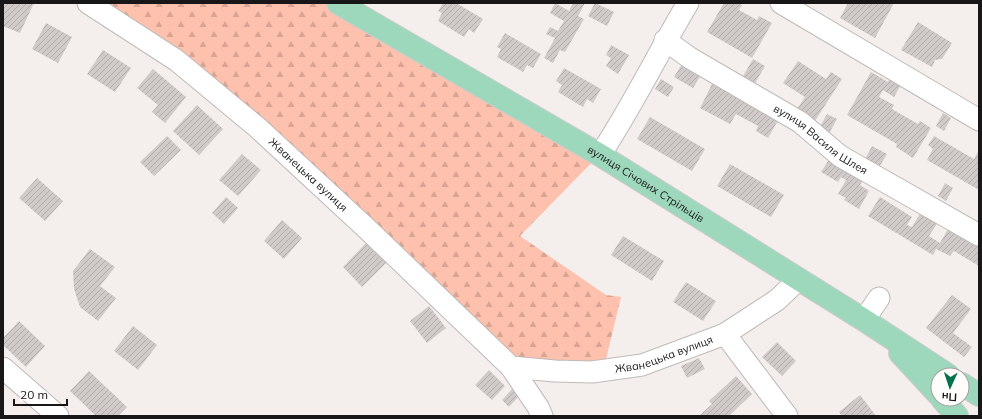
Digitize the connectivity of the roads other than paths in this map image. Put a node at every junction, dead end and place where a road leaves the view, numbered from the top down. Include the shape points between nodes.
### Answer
1 (88, 3) edge
2 (338, 3) edge
3 (688, 3) edge
4 (781, 3) edge
5 (665, 40) junction
6 (979, 120) edge
7 (600, 155) junction
8 (979, 235) edge
9 (798, 280) junction
10 (879, 298) dead end
11 (872, 325) junction
12 (725, 334) junction
13 (511, 367) junction
14 (936, 367) edge
15 (3, 368) edge
16 (930, 386) edge
17 (970, 389) edge
18 (979, 395) edge
19 (949, 407) edge
20 (58, 416) edge
21 (542, 416) edge
22 (787, 416) edge
23 (957, 416) edge

1 - 13 street, Жванецька вулиця via 176,60 258,128
2 - 7 main road, вулиця Січових Стрільців
3 - 5 street
4 - 6 street
5 - 7 street
5 - 8 street, вулиця Василя Шлея via 690,58 800,122 840,156
7 - 9 main road, вулиця Січових Стрільців
9 - 11 main road, вулиця Січових Стрільців
9 - 12 street, Жванецька вулиця via 777,300
10 - 11 street
11 - 14 main road, вулиця Січових Стрільців
11 - 16 main road
12 - 13 street, Жванецька вулиця via 642,365 592,372
12 - 22 street
13 - 21 street, Жванецька вулиця
15 - 20 street
17 - 18 main road
19 - 23 main road

